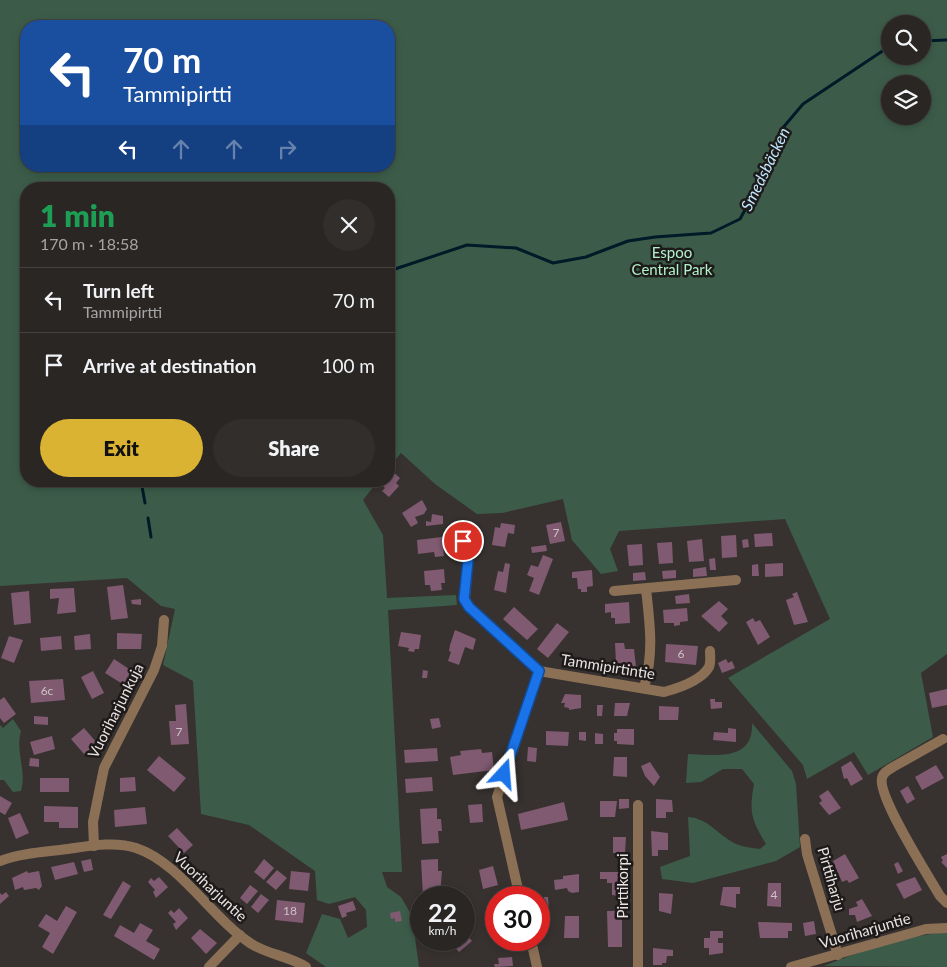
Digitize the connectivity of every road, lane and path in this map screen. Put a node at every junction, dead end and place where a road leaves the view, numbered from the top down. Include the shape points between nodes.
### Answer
1 (463, 541) dead end
2 (736, 580) dead end
3 (646, 589) junction
4 (614, 592) dead end
5 (164, 620) dead end
6 (710, 651) dead end
7 (539, 671) junction
8 (644, 688) junction
9 (943, 739) dead end
10 (638, 805) dead end
11 (805, 839) dead end
12 (94, 846) junction
13 (0, 861) edge
14 (517, 886) edge
15 (947, 903) edge
16 (947, 928) edge
17 (240, 935) junction
18 (533, 951) edge
19 (838, 955) junction
20 (209, 967) edge
21 (306, 967) edge
22 (537, 967) edge
23 (638, 967) edge
24 (791, 967) edge

1 - 7 street via 468,561 464,599
2 - 3 street
3 - 4 street
3 - 8 street via 651,639 650,665
5 - 12 street, Vuoriharjunkuja via 162,646 154,670 104,768 93,822
6 - 8 street, Tammipirtintie via 710,666 693,680 664,692
7 - 8 street, Tammipirtintie
7 - 14 street via 497,797
9 - 15 street via 885,772 882,778 892,813
10 - 23 street, Pirttikorpi
11 - 19 street, Pirttiharju
12 - 13 street, Vuoriharjuntie
12 - 17 street, Vuoriharjuntie via 135,848 156,858
16 - 19 street, Vuoriharjuntie via 926,930
17 - 20 street
17 - 21 street, Vuoriharjuntie via 266,952 291,958
18 - 22 street
19 - 24 street, Vuoriharjuntie

